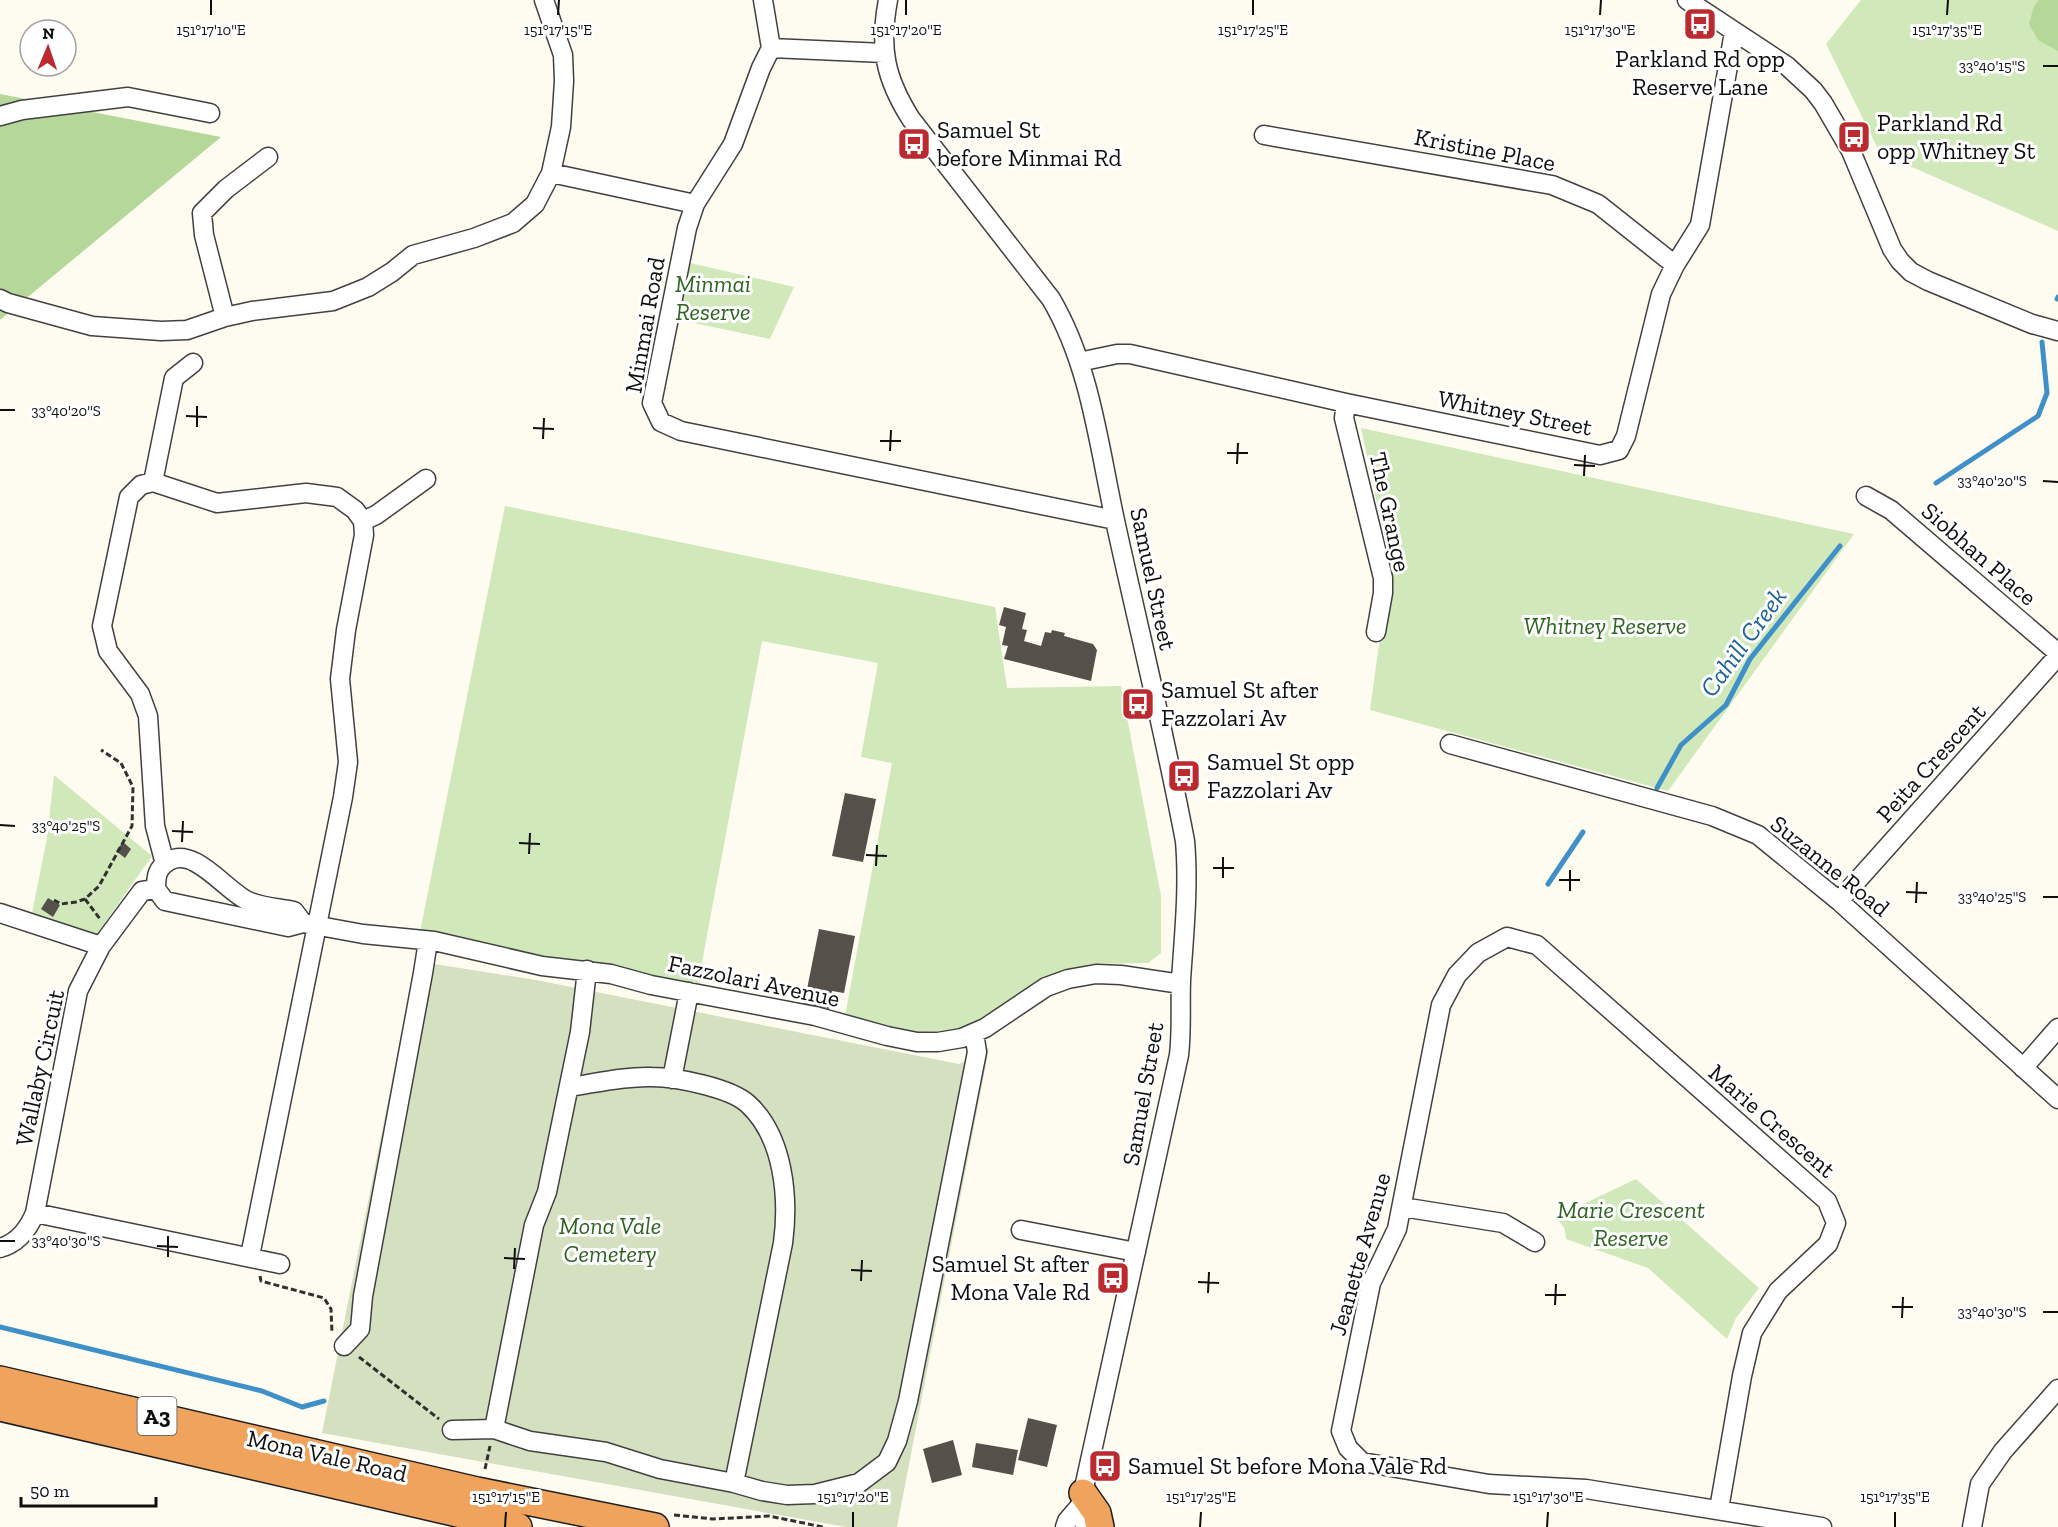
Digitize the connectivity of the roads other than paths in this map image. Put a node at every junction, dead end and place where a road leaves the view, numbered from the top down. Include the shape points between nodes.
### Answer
1 (544, 0) edge
2 (763, 0) edge
3 (888, 0) edge
4 (1687, 0) edge
5 (1708, 6) edge
6 (1734, 32) junction
7 (771, 48) junction
8 (884, 53) junction
9 (210, 113) dead end
10 (0, 116) edge
11 (1264, 135) dead end
12 (268, 157) dead end
13 (551, 173) junction
14 (695, 204) junction
15 (1675, 265) junction
16 (0, 299) edge
17 (225, 316) junction
18 (2058, 331) edge
19 (1080, 362) junction
20 (193, 363) dead end
21 (1346, 403) junction
22 (426, 479) dead end
23 (153, 482) junction
24 (1866, 496) dead end
25 (1115, 520) junction
26 (363, 521) junction
27 (1376, 632) dead end
28 (2058, 654) edge
29 (1450, 744) dead end
30 (165, 864) junction
31 (156, 889) junction
32 (1839, 901) junction
33 (0, 913) edge
34 (310, 925) junction
35 (428, 941) junction
36 (1537, 945) joint
37 (101, 946) junction
38 (587, 970) junction
39 (1181, 984) junction
40 (689, 992) junction
41 (2058, 1029) edge
42 (974, 1033) junction
43 (2023, 1068) junction
44 (672, 1079) junction
45 (569, 1087) junction
46 (2058, 1099) edge
47 (1402, 1207) junction
48 (34, 1213) junction
49 (1021, 1230) dead end
50 (1535, 1242) dead end
51 (5, 1246) edge
52 (1136, 1252) junction
53 (254, 1257) junction
54 (280, 1264) dead end
55 (344, 1346) road end
56 (0, 1380) edge
57 (2058, 1389) edge
58 (0, 1407) edge
59 (494, 1429) junction
60 (452, 1430) road end
61 (734, 1482) junction
62 (1082, 1500) junction
63 (1719, 1509) junction
64 (518, 1527) edge
65 (655, 1527) edge
66 (1065, 1527) edge
67 (1085, 1527) edge
68 (1100, 1527) edge
69 (1822, 1527) edge
70 (1972, 1527) edge

1 - 13 street via 564,64 561,127
2 - 7 street
3 - 8 street, Samuel Street via 883,25
4 - 5 street
5 - 6 street
6 - 15 street, Whitney Street via 1700,225
6 - 18 street via 1788,66 1823,103 1851,151 1892,249 1911,272 2032,324
7 - 8 street
7 - 14 street, Minmai Road via 733,144
8 - 19 street, Samuel Street via 892,83 911,119 1051,299 1066,324
9 - 10 street via 128,98
11 - 15 street, Kristine Place via 1552,185 1598,204
12 - 17 street via 202,213
13 - 14 street
13 - 17 street via 535,204 513,223 412,255 368,287 333,302
14 - 25 street, Minmai Road via 652,403 661,422 681,431
15 - 21 street, Whitney Street via 1660,294 1626,436 1619,450 1600,455
16 - 17 street via 92,326 187,330
19 - 21 street, Whitney Street via 1130,354
19 - 25 street, Samuel Street
20 - 23 street via 174,378
21 - 27 street, The Grange via 1344,418 1383,578
22 - 26 street
23 - 26 street via 217,503 306,494 337,497
23 - 30 street via 141,485 129,497 102,626 108,651 140,694 148,716 155,826
24 - 28 street, Siobhan Place via 1891,510
25 - 39 street, Samuel Street via 1185,841 1187,877
26 - 34 street via 340,680 348,762 343,797
28 - 32 street, Peita Crescent
29 - 32 street, Suzanne Road via 1712,816 1758,836
30 - 31 street via 156,874
30 - 34 street, Fazzolari Avenue via 174,858 195,862 248,901 294,910
31 - 34 street, Fazzolari Avenue via 165,901 288,927
31 - 37 street, Wallaby Circuit via 142,891
32 - 43 street, Suzanne Road
33 - 37 street
34 - 35 street, Fazzolari Avenue
34 - 53 street
35 - 38 street, Fazzolari Avenue via 542,966
35 - 55 street via 360,1329
36 - 47 street, Jeanette Avenue via 1507,937 1478,953 1457,975 1441,1005
36 - 63 street, Marie Crescent via 1827,1201 1836,1223 1828,1244 1778,1291 1752,1333
37 - 48 street, Wallaby Circuit via 78,991
38 - 40 street, Fazzolari Avenue
38 - 45 street
39 - 42 street, Fazzolari Avenue via 1121,975 1068,979 1046,987
39 - 52 street, Samuel Street via 1179,1055
40 - 42 street, Fazzolari Avenue via 815,1016 917,1042 938,1042
40 - 44 street
41 - 43 street
42 - 61 street via 977,1052 911,1389 887,1462 859,1483 815,1494 787,1495
43 - 46 street, Suzanne Road
44 - 45 street via 650,1077
44 - 61 street via 717,1089 747,1102 771,1137 785,1191 783,1243
45 - 59 street via 547,1192 534,1225
47 - 50 street via 1503,1223
47 - 63 street, Jeanette Avenue via 1397,1229 1371,1283 1341,1431 1348,1448 1362,1462 1489,1484 1586,1489
48 - 51 street, Wallaby Circuit via 28,1230
48 - 53 street
49 - 52 street
52 - 62 street, Samuel Street
53 - 54 street
56 - 65 highway, Mona Vale Road / A3 via 477,1491
57 - 70 street via 2003,1451 1980,1484
58 - 64 highway, Mona Vale Road / A3
59 - 60 street
59 - 61 street via 530,1441 606,1452 660,1469
62 - 66 street
62 - 67 street
62 - 68 highway via 1097,1513
63 - 69 street, Jeanette Avenue

